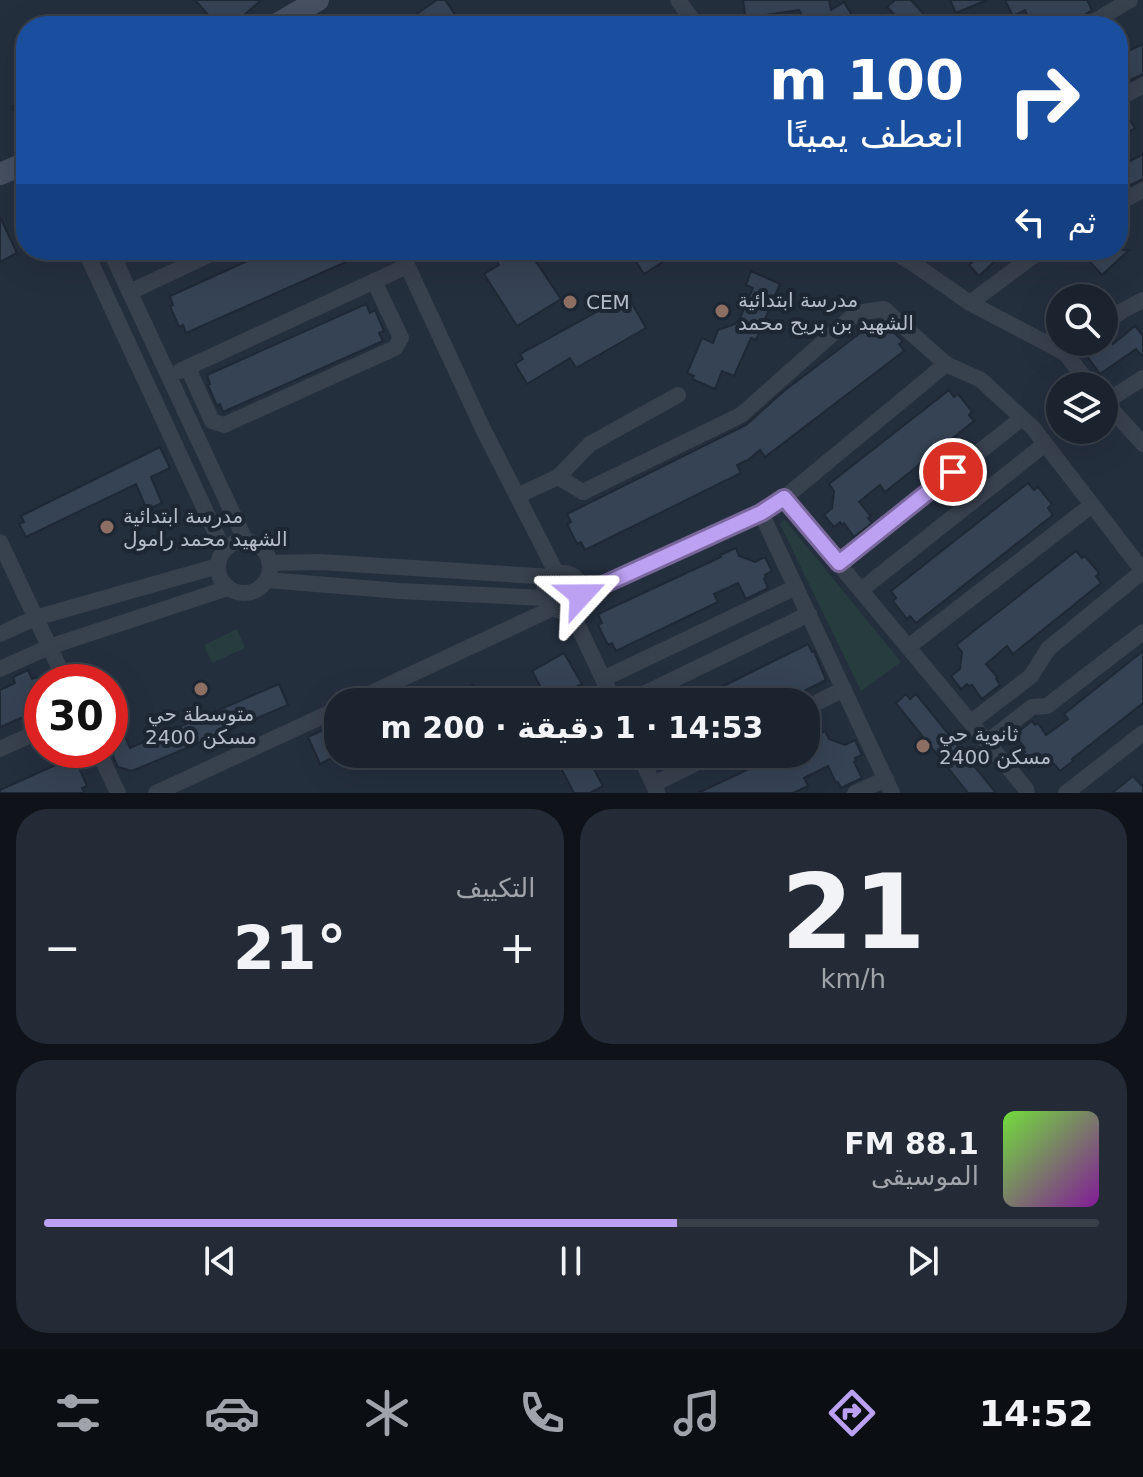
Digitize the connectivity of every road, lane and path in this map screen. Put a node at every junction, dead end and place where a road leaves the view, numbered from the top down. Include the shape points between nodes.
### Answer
1 (1130, 0) edge
2 (1104, 16) edge
3 (89, 260) edge
4 (115, 260) edge
5 (198, 260) edge
6 (401, 260) edge
7 (405, 260) edge
8 (910, 260) edge
9 (1027, 260) edge
10 (374, 281) junction
11 (130, 292) junction
12 (1143, 300) edge
13 (970, 303) junction
14 (1118, 314) edge
15 (1046, 343) edge
16 (1067, 356) edge
17 (946, 364) junction
18 (188, 368) junction
19 (1080, 372) edge
20 (169, 377) junction
21 (1143, 378) edge
22 (1118, 393) edge
23 (678, 395) dead end
24 (1118, 416) edge
25 (1022, 418) junction
26 (1045, 444) junction
27 (1143, 444) edge
28 (558, 477) junction
29 (517, 496) junction
30 (784, 498) junction
31 (1092, 505) junction
32 (761, 513) junction
33 (246, 542) junction
34 (1, 548) edge
35 (221, 558) junction
36 (269, 563) junction
37 (839, 563) junction
38 (1143, 571) edge
39 (555, 575) junction
40 (267, 580) junction
41 (796, 587) junction
42 (228, 588) junction
43 (861, 590) junction
44 (581, 595) junction
45 (556, 605) junction
46 (809, 614) junction
47 (35, 618) junction
48 (1143, 632) edge
49 (0, 634) edge
50 (49, 647) junction
51 (908, 647) junction
52 (57, 664) edge
53 (0, 669) edge
54 (603, 679) junction
55 (1017, 686) junction
56 (381, 688) edge
57 (607, 688) edge
58 (656, 688) edge
59 (844, 689) junction
60 (820, 701) edge
61 (1032, 707) junction
62 (324, 715) edge
63 (971, 722) junction
64 (1143, 733) edge
65 (24, 738) edge
66 (987, 742) junction
67 (0, 749) edge
68 (106, 768) edge
69 (646, 768) edge
70 (691, 768) edge
71 (889, 786) edge
72 (656, 789) edge
73 (118, 793) edge
74 (156, 793) edge
75 (855, 793) edge
76 (1027, 793) edge
77 (1066, 793) edge

1 - 2 street
3 - 35 street
4 - 11 street
5 - 11 street
6 - 10 street
7 - 29 street
8 - 13 street
9 - 13 street
10 - 18 street
10 - 18 street via 401,338 395,348 224,425 212,421
11 - 20 street
12 - 14 street
13 - 15 street
16 - 19 street
17 - 25 street via 981,380
17 - 28 street via 884,309 856,313 741,415 583,492
17 - 30 street
18 - 20 street
20 - 33 street
21 - 22 street
23 - 28 street via 590,444
24 - 27 street
25 - 26 street
25 - 37 street
26 - 31 street
26 - 43 street
28 - 29 street
29 - 39 street
30 - 32 street
30 - 37 street
31 - 38 street
31 - 51 street
32 - 41 street
32 - 44 street
33 - 35 street via 230,545
33 - 36 street via 261,548
34 - 47 street
35 - 42 street via 222,582
35 - 47 street
36 - 39 street
36 - 40 street
37 - 43 street
38 - 55 street via 1048,649 1031,676
39 - 44 street via 576,577
39 - 45 street via 545,587
40 - 42 street via 254,592
40 - 45 street
41 - 46 street
41 - 54 street
42 - 50 street
43 - 51 street
44 - 45 street via 575,606
45 - 54 street
45 - 56 street
46 - 58 street
46 - 59 street
47 - 49 street
47 - 50 street
48 - 61 street via 1047,706
50 - 52 street
50 - 53 street
51 - 63 street
54 - 57 street
55 - 61 street
55 - 63 street
59 - 60 street
59 - 71 street
61 - 66 street
62 - 74 street
63 - 66 street
64 - 77 street
65 - 67 street
66 - 76 street
68 - 73 street
69 - 72 street
70 - 72 street
71 - 75 street

